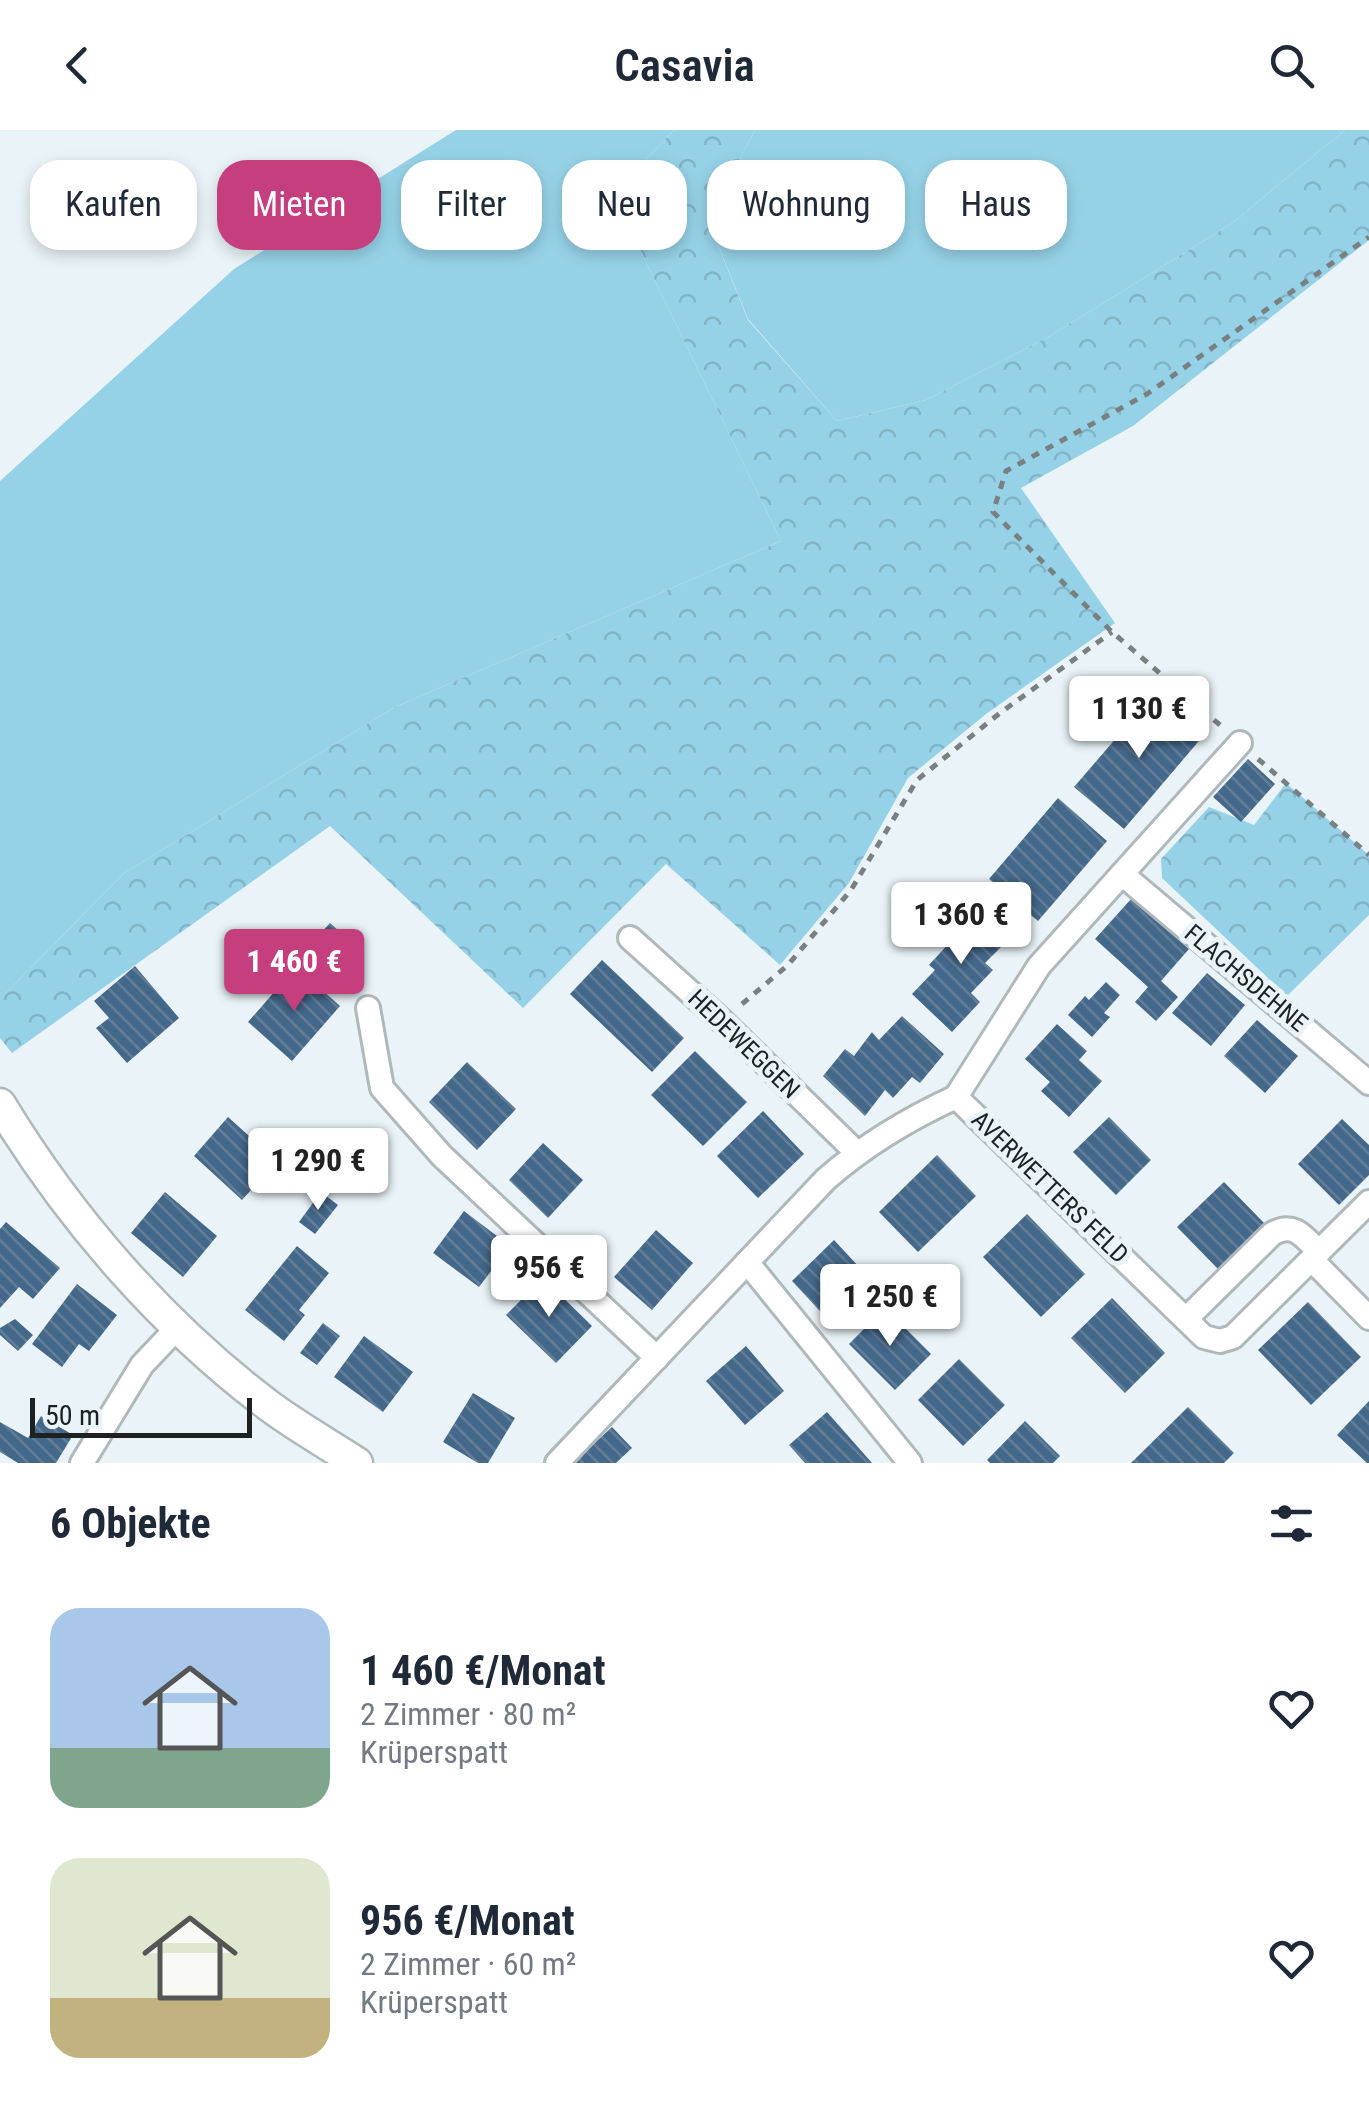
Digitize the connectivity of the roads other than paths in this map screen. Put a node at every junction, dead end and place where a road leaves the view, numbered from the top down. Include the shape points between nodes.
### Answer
1 (1240, 743) road end
2 (1122, 874) junction
3 (630, 938) dead end
4 (368, 1008) dead end
5 (1369, 1082) edge
6 (956, 1096) junction
7 (0, 1104) edge
8 (856, 1152) junction
9 (1369, 1202) edge
10 (1315, 1256) junction
11 (747, 1262) junction
12 (1369, 1318) edge
13 (1186, 1319) junction
14 (177, 1328) junction
15 (657, 1358) junction
16 (82, 1463) edge
17 (357, 1463) edge
18 (557, 1463) edge
19 (910, 1463) edge

1 - 2 street
2 - 5 street, FLACHSDEHNE
2 - 6 street via 1039,966
3 - 8 street, HEDEWEGGEN
4 - 15 street via 382,1088 442,1156
6 - 8 street, AVERWETTERS FELD
6 - 13 street, AVERWETTERS FELD
7 - 14 street via 72,1209
8 - 11 street, AVERWETTERS FELD
9 - 10 street
10 - 12 street
10 - 13 street, AVERWETTERS FELD via 1233,1337 1204,1337
10 - 13 street via 1295,1229 1283,1227
11 - 15 street, AVERWETTERS FELD
11 - 19 street
14 - 16 street via 142,1365
14 - 17 street via 269,1406
15 - 18 street, AVERWETTERS FELD

